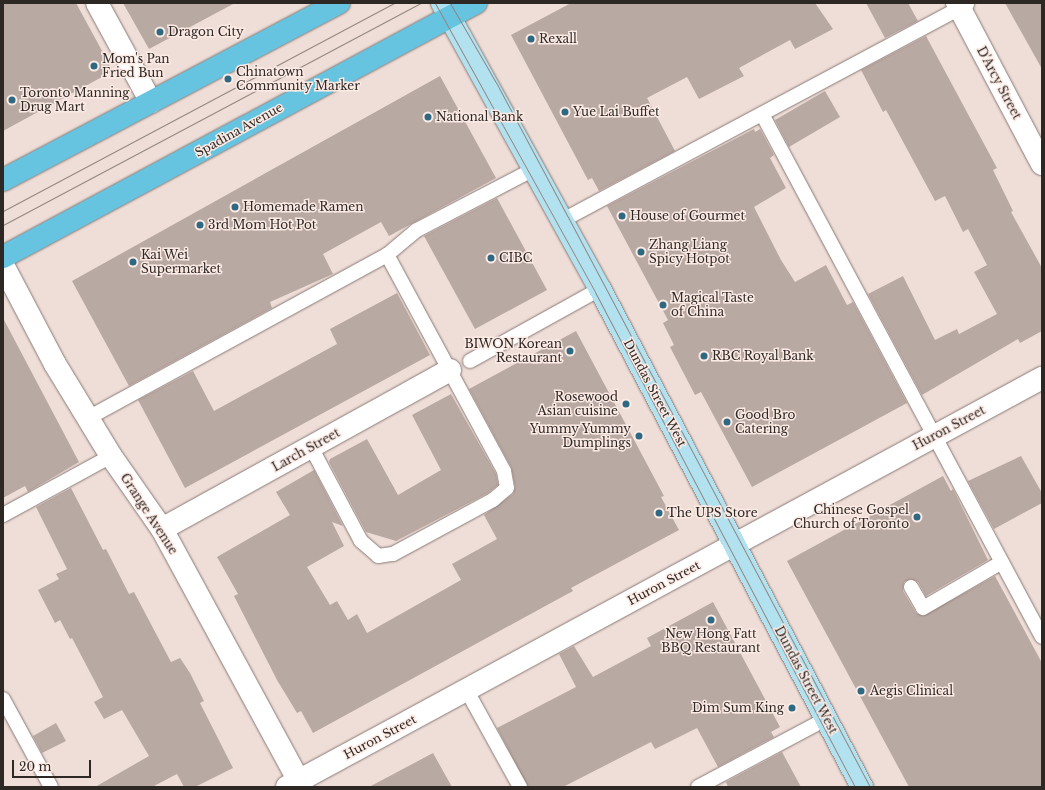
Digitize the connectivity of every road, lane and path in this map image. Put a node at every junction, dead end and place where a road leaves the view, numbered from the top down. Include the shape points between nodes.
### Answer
1 (97, 3) edge
2 (339, 3) edge
3 (476, 3) edge
4 (962, 5) edge
5 (446, 10) edge
6 (151, 102) junction
7 (762, 114) junction
8 (1042, 164) edge
9 (536, 168) junction
10 (3, 180) edge
11 (563, 220) junction
12 (387, 255) junction
13 (3, 257) edge
14 (3, 265) edge
15 (600, 289) junction
16 (470, 361) dead end
17 (450, 370) junction
18 (1042, 378) edge
19 (88, 418) junction
20 (935, 436) junction
21 (311, 447) junction
22 (111, 456) junction
23 (3, 515) edge
24 (162, 529) junction
25 (734, 545) junction
26 (1002, 562) junction
27 (911, 587) dead end
28 (1042, 637) edge
29 (467, 690) junction
30 (3, 699) edge
31 (826, 719) junction
32 (296, 785) edge
33 (51, 787) edge
34 (520, 787) edge
35 (698, 787) edge
36 (862, 787) edge

1 - 6 street
2 - 6 main road
3 - 5 main road, Spadina Avenue
4 - 7 lane
4 - 8 street, D'Arcy Street
5 - 9 main road, Dundas Street West
5 - 13 main road, Spadina Avenue
6 - 10 main road
7 - 11 lane
7 - 20 lane
9 - 11 main road, Dundas Street West
9 - 12 lane via 417,230
11 - 15 main road, Dundas Street West
12 - 17 lane
12 - 19 lane
14 - 19 street, Grange Avenue via 55,364
15 - 16 lane
15 - 25 main road, Dundas Street West
17 - 21 street, Larch Street
17 - 21 lane via 504,471 507,488 493,500 393,554 378,556 361,541
18 - 20 street, Huron Street
19 - 22 street, Grange Avenue
20 - 25 street, Huron Street
20 - 26 lane
21 - 24 street, Larch Street
22 - 23 lane
22 - 24 street, Grange Avenue
24 - 32 street, Grange Avenue
25 - 29 street, Huron Street
25 - 31 main road, Dundas Street West
26 - 27 lane via 923,608
26 - 28 lane
29 - 32 street, Huron Street
29 - 34 lane
30 - 33 lane
31 - 35 lane
31 - 36 main road, Dundas Street West

